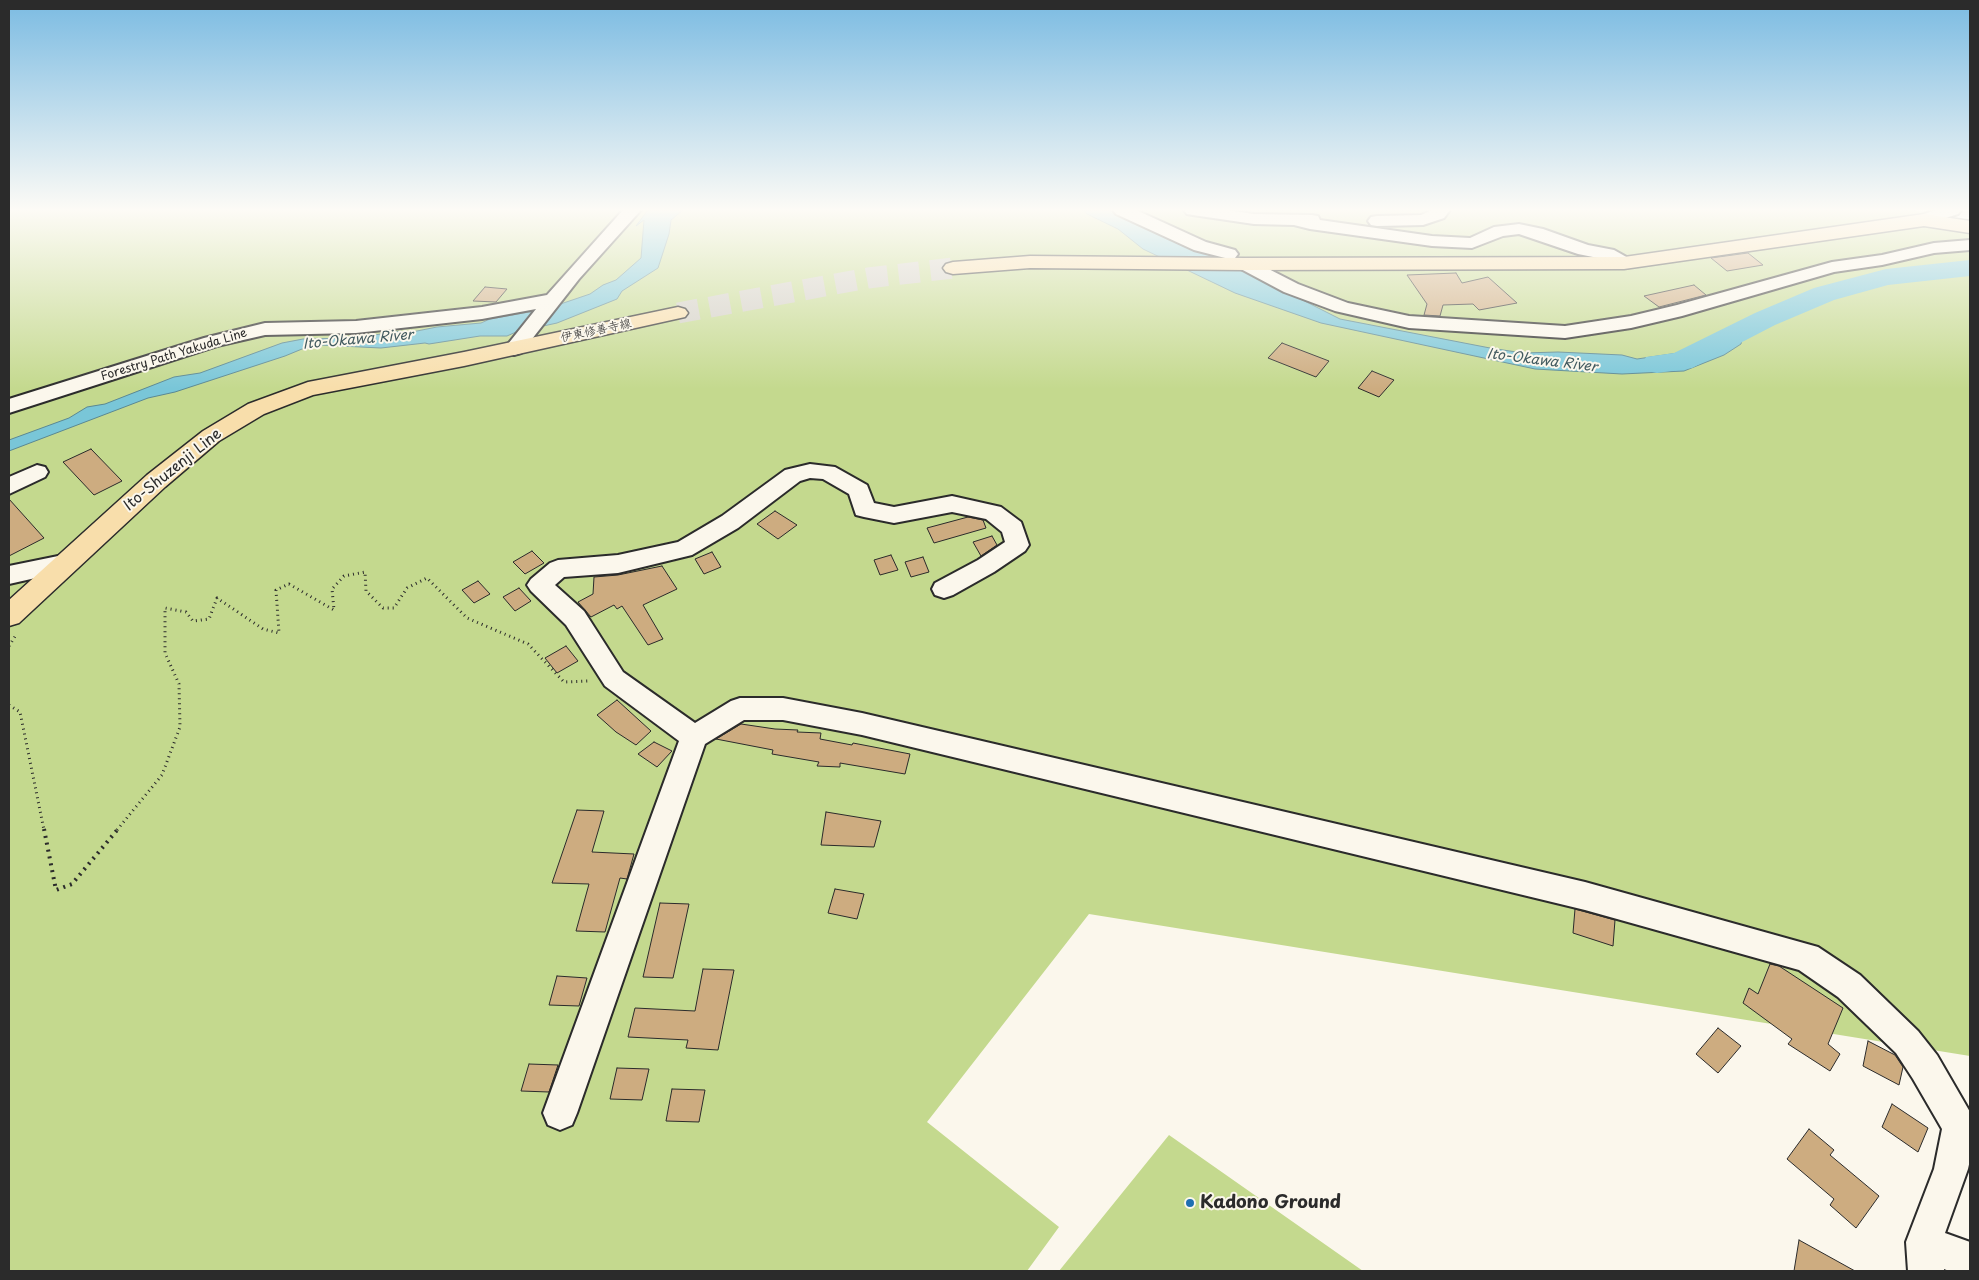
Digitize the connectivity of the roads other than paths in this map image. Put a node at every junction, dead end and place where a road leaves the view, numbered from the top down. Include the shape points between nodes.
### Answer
1 (579, 270) edge
2 (1251, 270) edge
3 (1822, 270) edge
4 (552, 300) junction
5 (678, 313) tunnel mouth
6 (514, 348) junction
7 (9, 406) edge
8 (37, 472) dead end
9 (9, 486) edge
10 (64, 564) junction
11 (9, 575) edge
12 (944, 589) dead end
13 (9, 616) edge
14 (694, 737) junction
15 (560, 1113) dead end
16 (1925, 1257) edge
17 (1970, 1260) edge

1 - 4 street
2 - 3 street via 1342,307 1409,322 1565,332 1682,310
4 - 6 street
4 - 7 street, Forestry Path Yakuda Line via 482,313 356,327 265,329 211,342
5 - 6 main road, 伊東修善寺線
6 - 10 main road, Ito-Shuzenji Line via 308,389 256,409 211,436
8 - 9 street
10 - 11 street
10 - 13 main road, Ito-Shuzenji Line
12 - 14 street via 1017,545 1013,528 993,513 952,504 894,515 864,510 859,490 827,472 810,471 793,474 730,522 684,549 618,564 558,569 539,586 575,618 614,679
14 - 15 street
14 - 16 street via 740,709 783,709 862,724 1585,896 1807,957 1849,986 1907,1042 1960,1128
16 - 17 street

